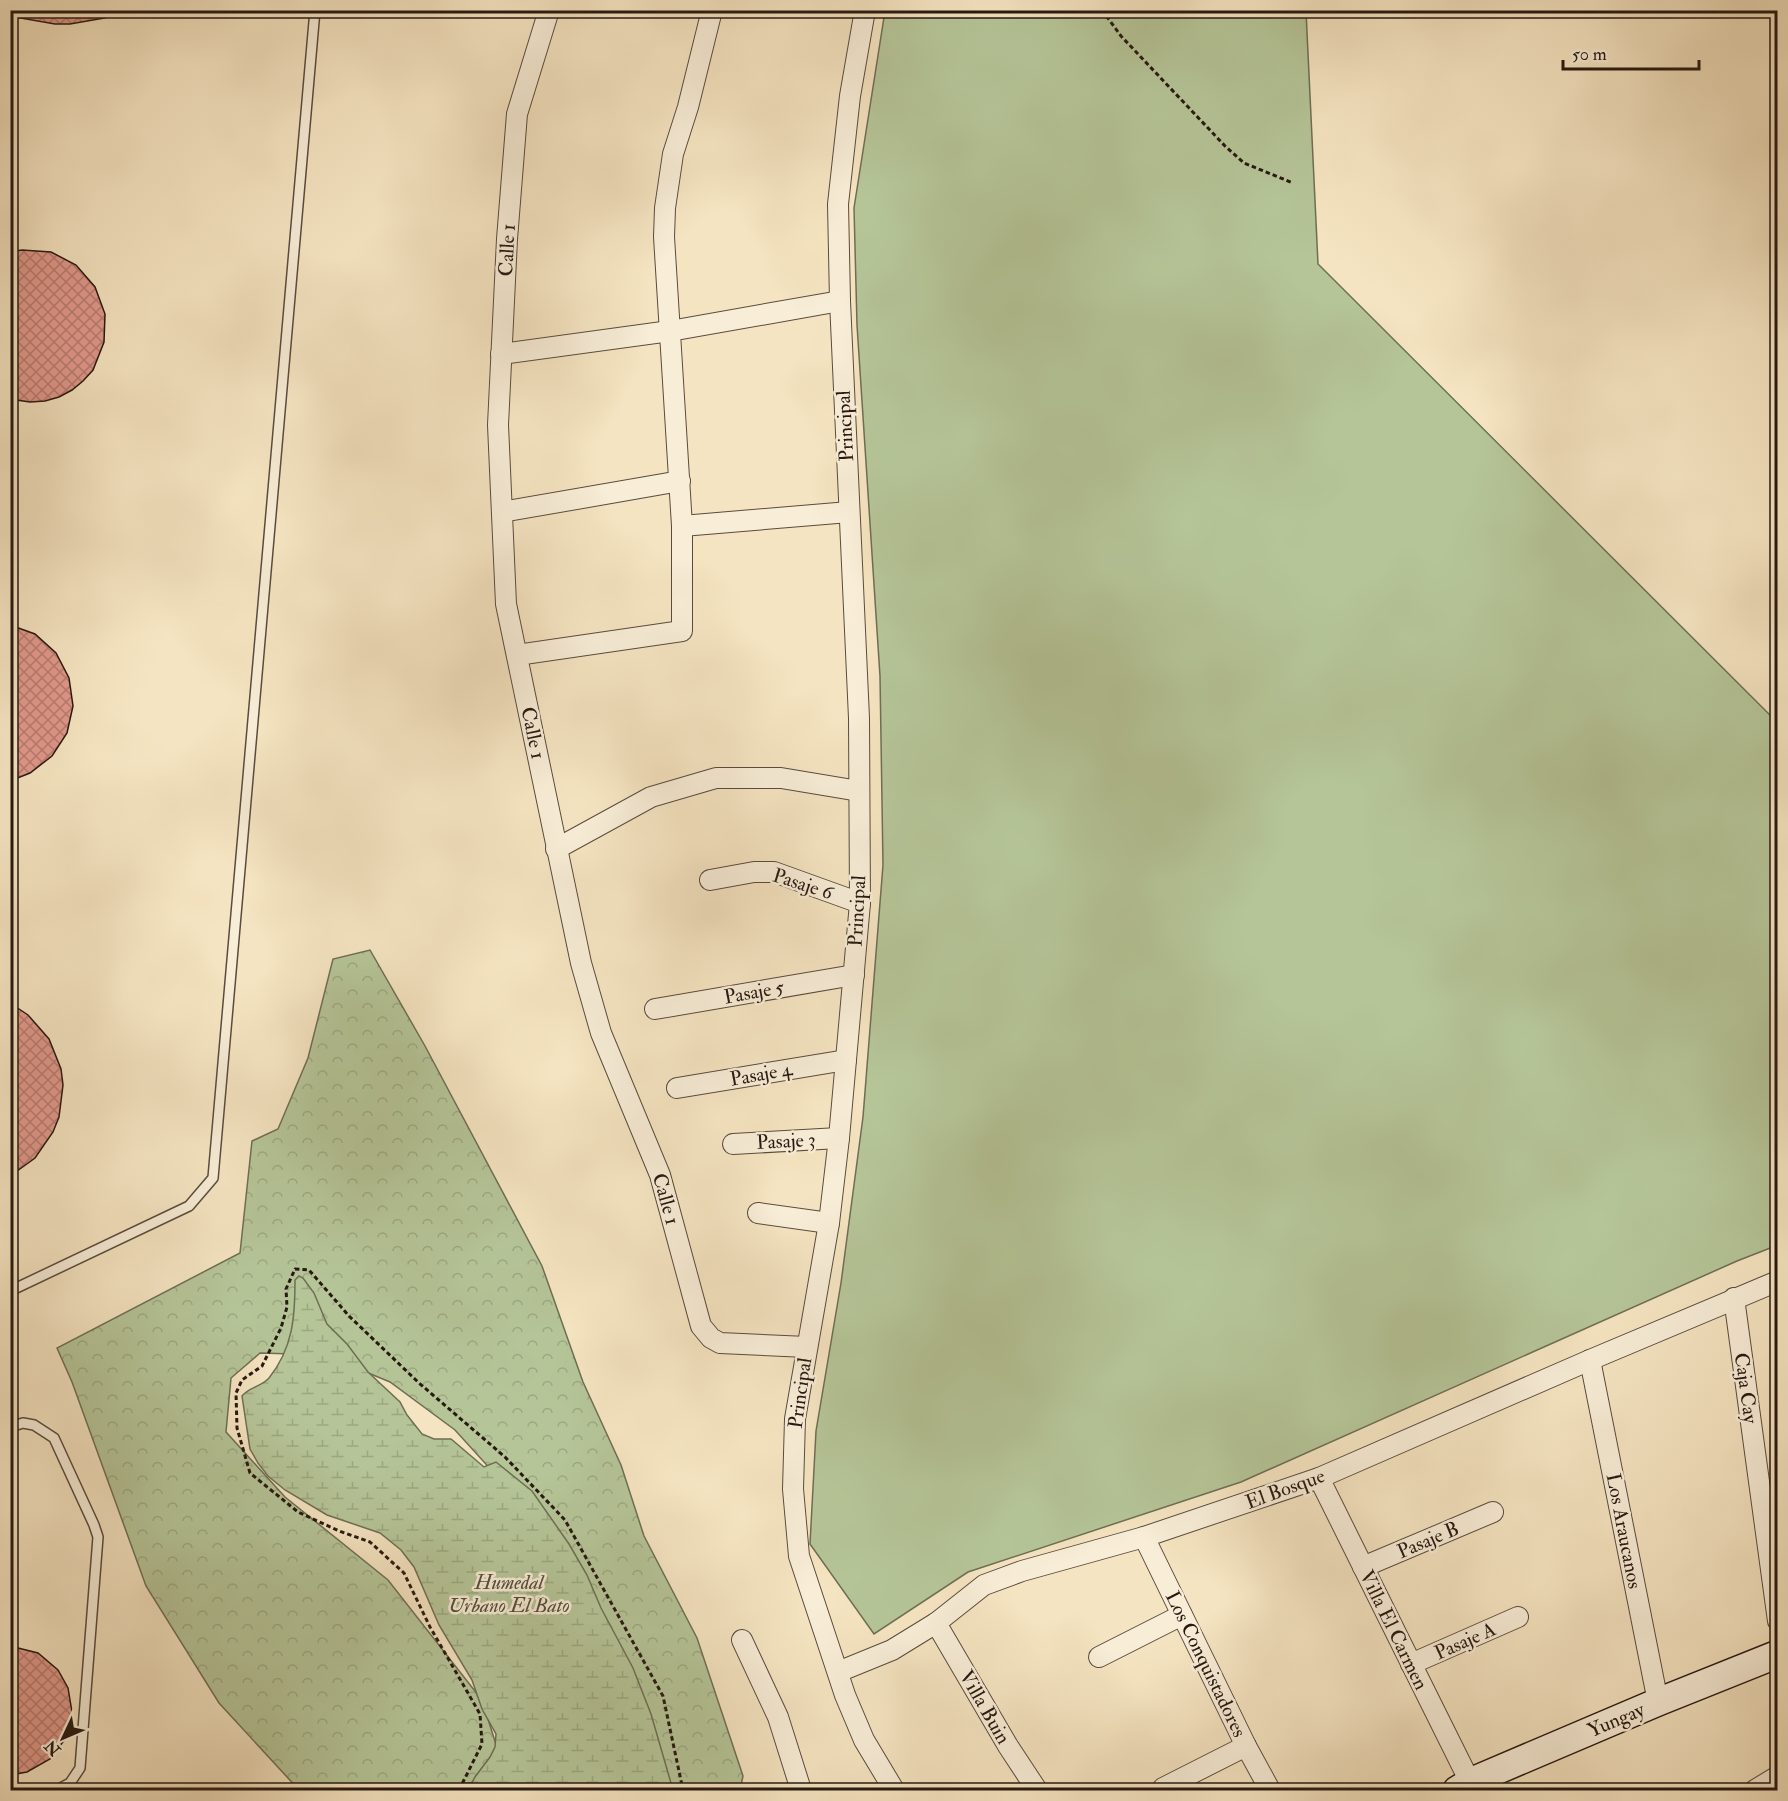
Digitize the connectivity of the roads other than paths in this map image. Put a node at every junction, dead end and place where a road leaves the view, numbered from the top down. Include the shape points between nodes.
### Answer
1 (315, 10) edge
2 (549, 10) edge
3 (712, 10) edge
4 (865, 10) edge
5 (840, 301) junction
6 (670, 331) junction
7 (501, 354) junction
8 (680, 481) junction
9 (502, 512) junction
10 (849, 512) junction
11 (682, 526) junction
12 (517, 656) junction
13 (859, 791) junction
14 (556, 849) junction
15 (710, 880) dead end
16 (860, 903) junction
17 (854, 975) junction
18 (655, 1009) dead end
19 (846, 1060) junction
20 (677, 1088) dead end
21 (839, 1138) junction
22 (733, 1144) dead end
23 (758, 1213) dead end
24 (829, 1223) junction
25 (1778, 1281) edge
26 (10, 1291) edge
27 (1734, 1298) junction
28 (807, 1347) junction
29 (1590, 1360) junction
30 (10, 1427) edge
31 (1319, 1478) junction
32 (1493, 1512) dead end
33 (1144, 1537) junction
34 (1363, 1568) junction
35 (1182, 1615) junction
36 (1518, 1617) dead end
37 (1778, 1621) edge
38 (936, 1623) junction
39 (742, 1641) dead end
40 (1778, 1654) edge
41 (1099, 1658) dead end
42 (1411, 1664) junction
43 (838, 1672) junction
44 (1658, 1702) junction
45 (1246, 1746) junction
46 (1778, 1776) edge
47 (1463, 1786) edge
48 (1163, 1788) dead end
49 (57, 1791) edge
50 (801, 1791) edge
51 (894, 1791) edge
52 (1037, 1791) edge
53 (1270, 1791) edge
54 (1755, 1791) edge

1 - 26 lane via 213,1178 189,1206
2 - 7 street, Calle 1 via 517,114
3 - 6 street via 668,178 664,237
4 - 5 street, Principal via 850,96 838,204
5 - 6 street
5 - 10 street, Principal
6 - 7 street
6 - 8 street
7 - 9 street, Calle 1 via 498,425
8 - 9 street
8 - 11 street
9 - 12 street, Calle 1 via 506,604
10 - 11 street
10 - 13 street, Principal
11 - 12 street via 682,631
12 - 14 street, Calle 1
13 - 14 street via 782,778 716,778 651,797
13 - 16 street, Principal
14 - 28 street, Calle 1 via 601,1033 660,1175 701,1326 720,1342
15 - 16 street, Pasaje 6 via 774,872
16 - 17 street, Principal
17 - 18 street, Pasaje 5
17 - 19 street, Principal
19 - 20 street, Pasaje 4
19 - 21 street, Principal
21 - 22 street, Pasaje 3
21 - 24 street, Principal
23 - 24 street
24 - 28 street, Principal
25 - 27 street, El Bosque
27 - 29 street, El Bosque
27 - 37 street, Caja Cay
28 - 43 street, Principal via 795,1419 795,1522 799,1556
29 - 31 street, El Bosque
29 - 44 street, Los Araucanos
30 - 49 lane via 34,1425 54,1438 98,1537 81,1768 70,1783
31 - 33 street, El Bosque
31 - 34 street, Villa El Carmen
32 - 34 street, Pasaje B
33 - 35 street, Los Conquistadores
33 - 38 street, El Bosque via 984,1585
34 - 42 street, Villa El Carmen
35 - 41 street
35 - 45 street, Los Conquistadores
36 - 42 street, Pasaje A
38 - 43 street, El Bosque via 892,1650
38 - 52 street, Villa Buin
39 - 50 street via 778,1718
40 - 44 street, Yungay
42 - 47 street, Villa El Carmen
43 - 51 street, Principal via 860,1733
44 - 47 street, Yungay
45 - 48 street
45 - 53 street, Los Conquistadores
46 - 54 street

